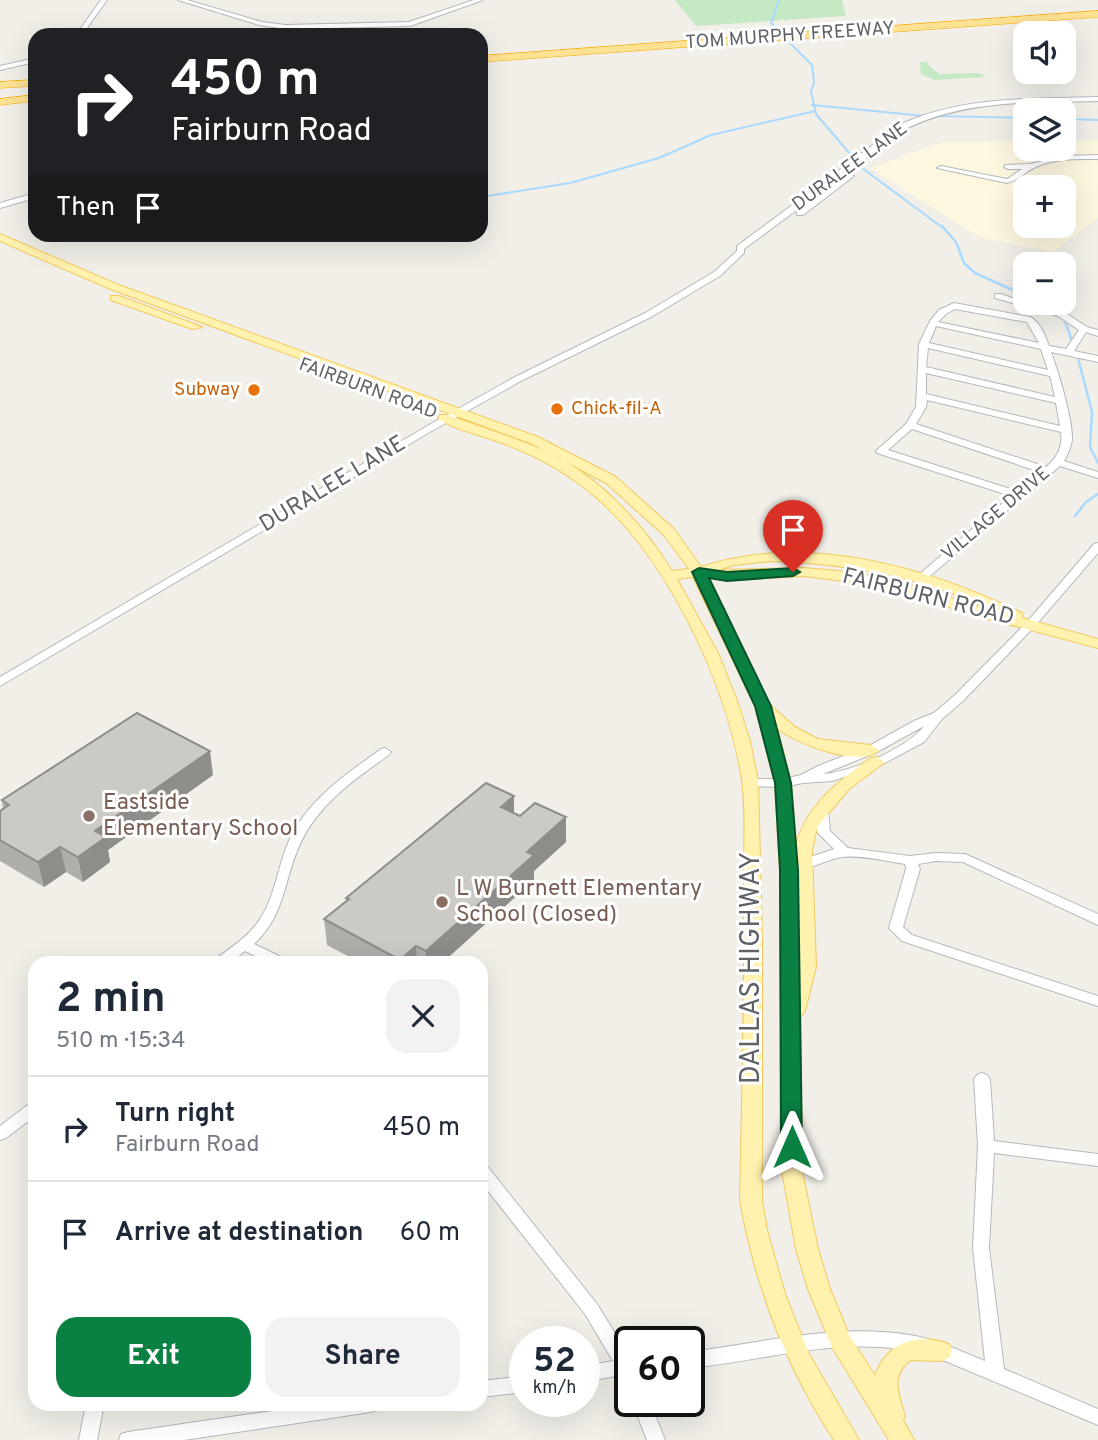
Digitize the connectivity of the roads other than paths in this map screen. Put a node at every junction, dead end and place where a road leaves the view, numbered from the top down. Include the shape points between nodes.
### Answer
1 (104, 0) edge
2 (181, 0) edge
3 (480, 0) edge
4 (1098, 7) edge
5 (1098, 14) edge
6 (84, 28) edge
7 (488, 51) edge
8 (488, 58) edge
9 (28, 62) edge
10 (0, 68) edge
11 (0, 84) edge
12 (28, 86) edge
13 (28, 87) edge
14 (0, 93) edge
15 (28, 99) edge
16 (1098, 101) edge
17 (0, 102) edge
18 (1098, 157) edge
19 (1031, 166) junction
20 (941, 168) dead end
21 (1006, 169) joint
22 (997, 179) junction
23 (28, 197) edge
24 (0, 206) edge
25 (0, 237) edge
26 (0, 249) edge
27 (998, 296) dead end
28 (933, 323) junction
29 (1084, 329) junction
30 (1098, 333) edge
31 (924, 344) junction
32 (1046, 347) junction
33 (1069, 351) junction
34 (1098, 359) edge
35 (923, 369) junction
36 (1052, 374) junction
37 (921, 396) junction
38 (1058, 401) junction
39 (453, 415) junction
40 (911, 426) junction
41 (1065, 430) junction
42 (1059, 462) junction
43 (1048, 471) junction
44 (1098, 475) edge
45 (1018, 495) junction
46 (1098, 546) edge
47 (699, 572) junction
48 (668, 576) junction
49 (920, 579) junction
50 (1031, 624) junction
51 (1098, 644) edge
52 (0, 682) edge
53 (763, 706) junction
54 (385, 752) dead end
55 (874, 756) junction
56 (750, 783) junction
57 (783, 783) junction
58 (821, 810) junction
59 (844, 852) junction
60 (910, 860) junction
61 (804, 864) junction
62 (1098, 920) edge
63 (244, 945) junction
64 (230, 956) edge
65 (266, 956) edge
66 (1098, 1001) edge
67 (790, 1030) junction
68 (982, 1079) dead end
69 (28, 1113) edge
70 (0, 1134) edge
71 (986, 1146) junction
72 (1098, 1160) edge
73 (488, 1179) edge
74 (840, 1340) junction
75 (614, 1345) edge
76 (793, 1346) junction
77 (941, 1350) junction
78 (705, 1358) edge
79 (995, 1371) junction
80 (509, 1386) edge
81 (488, 1388) edge
82 (94, 1411) edge
83 (323, 1411) edge
84 (1098, 1416) edge
85 (647, 1417) edge
86 (900, 1438) edge
87 (88, 1440) edge
88 (128, 1440) edge
89 (656, 1440) edge
90 (847, 1440) edge

1 - 6 street
2 - 3 street via 252,22 286,27 410,23
4 - 7 highway, TOM MURPHY FREEWAY
5 - 8 highway, TOM MURPHY FREEWAY
9 - 10 street
11 - 12 highway
13 - 14 highway
15 - 17 highway
16 - 39 street, DURALEE LANE via 955,112 927,120 750,249 741,251 716,274 648,315
18 - 19 street
19 - 21 street
19 - 22 street via 1016,179
20 - 22 street
21 - 22 street
23 - 24 street
25 - 39 main road, FAIRBURN ROAD via 112,286
26 - 39 main road, FAIRBURN ROAD via 148,311
27 - 29 street via 1061,314
28 - 31 street
28 - 32 street
28 - 32 street, VILLAGE DRIVE via 954,306 1030,320
29 - 30 street
29 - 33 street
31 - 35 street
31 - 36 street
32 - 33 street
32 - 36 street, VILLAGE DRIVE
33 - 34 street
35 - 37 street
35 - 38 street
36 - 38 street, VILLAGE DRIVE
37 - 40 street
37 - 41 street
38 - 41 street, VILLAGE DRIVE
39 - 47 main road, FAIRBURN ROAD via 534,440 611,480 669,532
39 - 48 main road, FAIRBURN ROAD via 569,469 587,482 628,522
39 - 52 street, DURALEE LANE
40 - 43 street
40 - 45 street via 881,451
41 - 42 street, VILLAGE DRIVE
42 - 43 street, VILLAGE DRIVE
42 - 44 street
43 - 45 street, VILLAGE DRIVE
45 - 49 street, VILLAGE DRIVE
46 - 50 street
47 - 48 main road, FAIRBURN ROAD
47 - 49 main road, FAIRBURN ROAD via 720,562 792,559 856,564
47 - 50 main road, FAIRBURN ROAD via 849,576
47 - 53 main road, DALLAS HIGHWAY
48 - 56 main road, DALLAS HIGHWAY via 724,685 744,746
49 - 50 main road, FAIRBURN ROAD via 990,601
50 - 51 main road, FAIRBURN ROAD
50 - 55 street via 920,739
53 - 55 main road via 800,739
53 - 57 main road, DALLAS HIGHWAY
54 - 63 street via 312,815 295,841 267,921
55 - 57 street via 832,777
55 - 58 main road
56 - 57 street
56 - 76 main road, DALLAS HIGHWAY via 751,1200 757,1236
57 - 67 main road, DALLAS HIGHWAY via 789,870
58 - 59 street via 824,832
58 - 61 main road via 809,826
59 - 60 street
59 - 61 street
60 - 62 street via 973,860
60 - 66 street via 912,869 896,928 907,938
61 - 67 main road via 807,967
63 - 64 street
63 - 65 street
67 - 74 main road, DALLAS HIGHWAY via 792,1171 807,1249
68 - 71 street
69 - 70 street
71 - 72 street
71 - 79 street via 981,1248
73 - 75 street via 591,1309
74 - 76 street
74 - 77 street via 892,1338
74 - 86 main road, DALLAS HIGHWAY
76 - 78 street
76 - 90 main road, DALLAS HIGHWAY
77 - 79 street
77 - 86 main road via 912,1349 888,1369 884,1382
79 - 84 street
80 - 81 street
82 - 87 street
83 - 88 street
85 - 89 street

